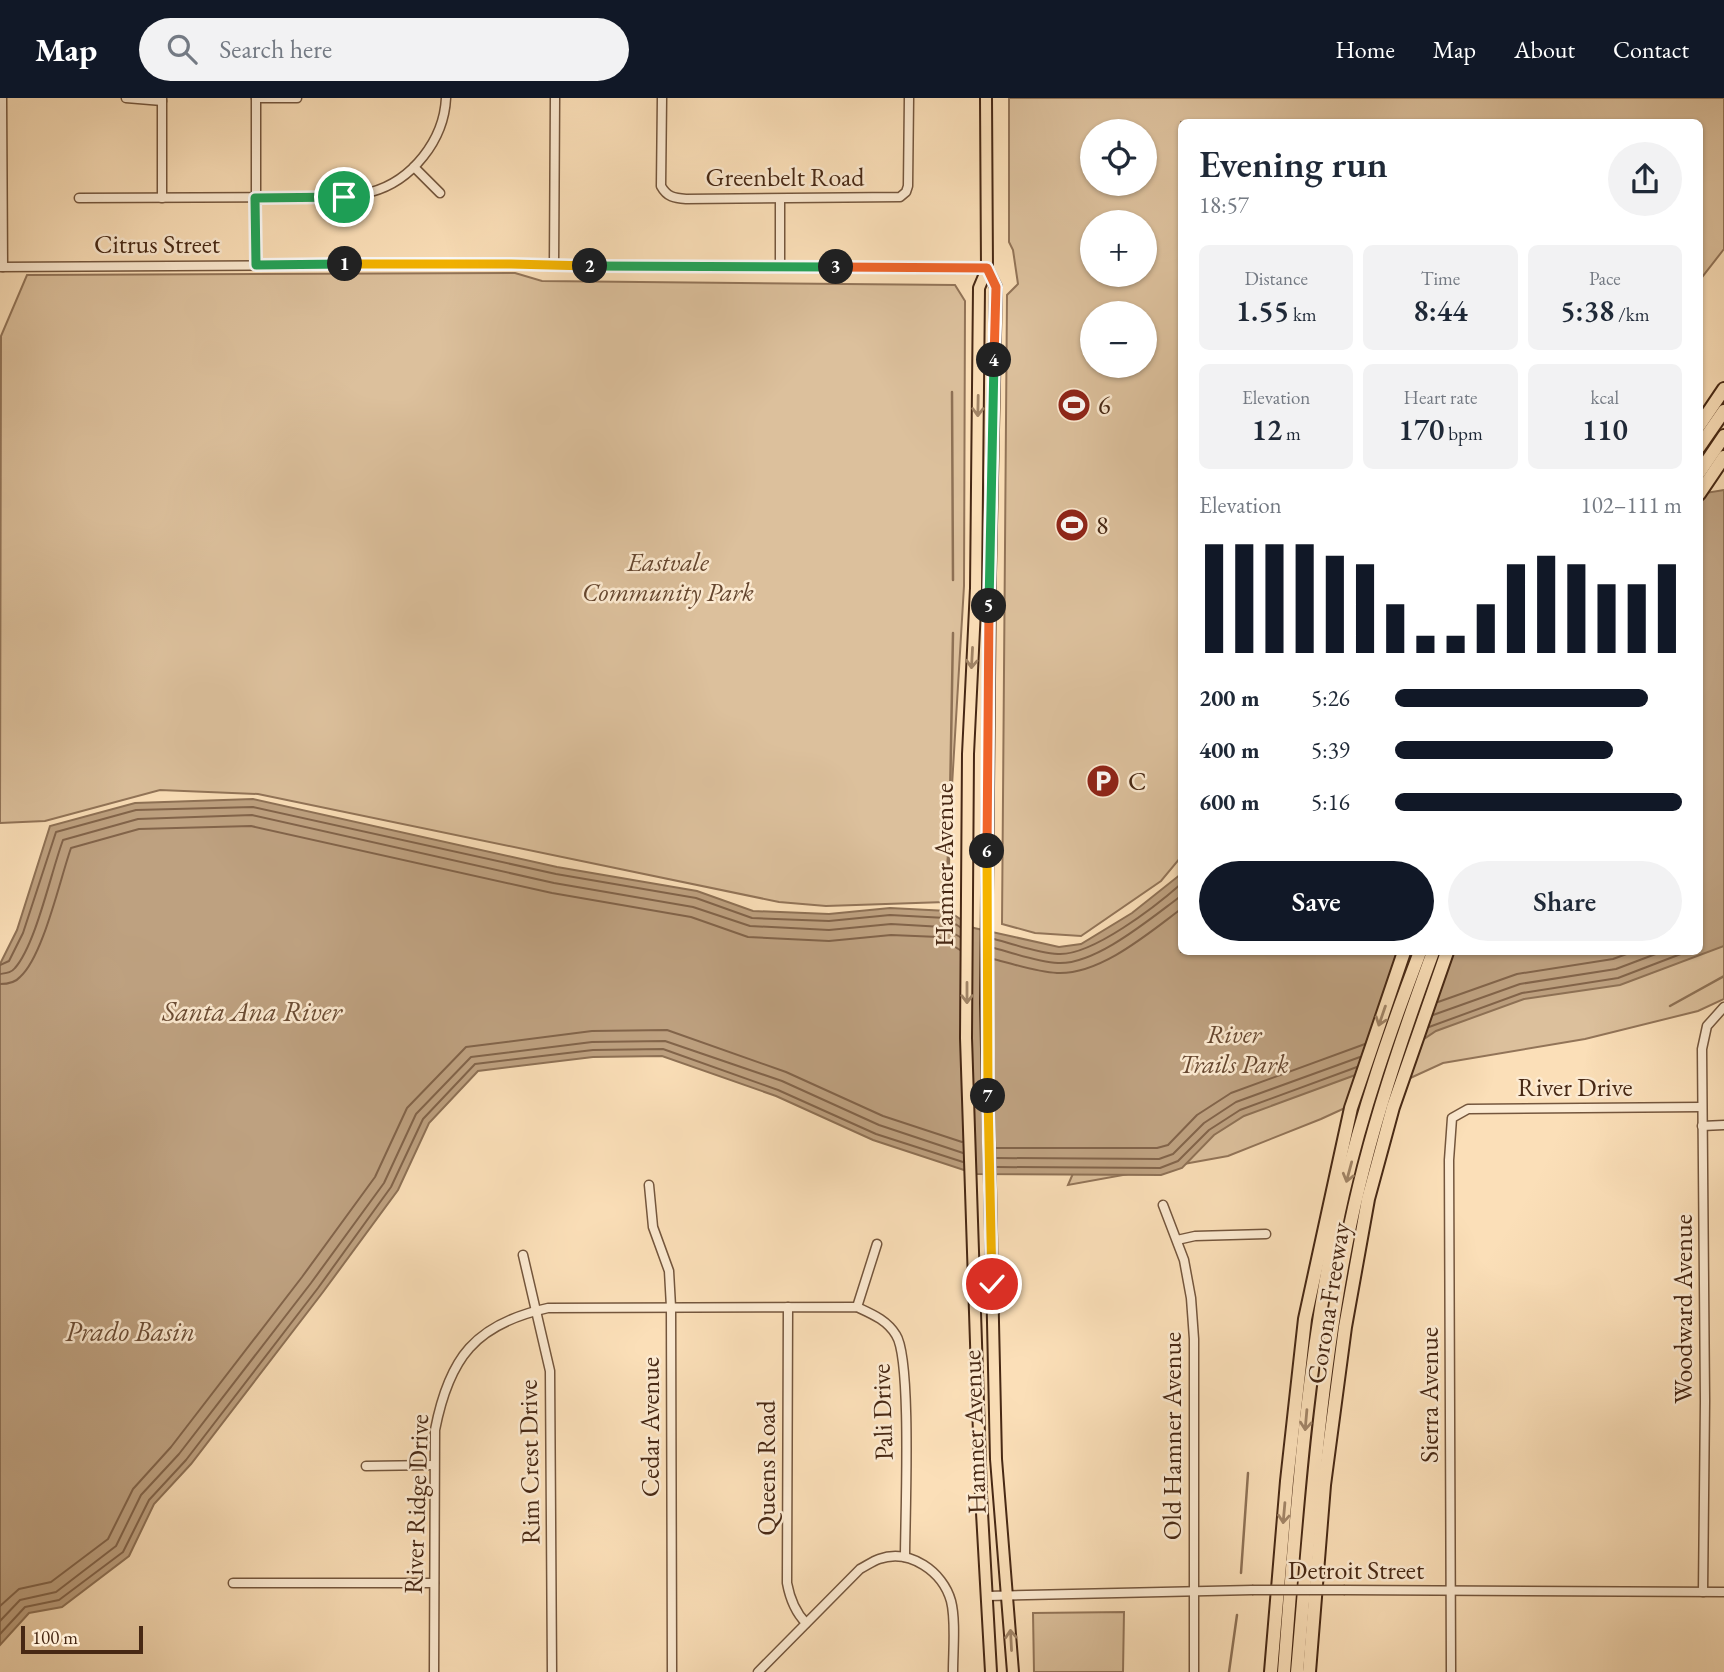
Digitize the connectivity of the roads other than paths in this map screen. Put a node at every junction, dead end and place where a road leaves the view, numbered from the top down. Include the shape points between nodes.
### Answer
1 (2, 98) edge
2 (126, 98) edge
3 (256, 98) edge
4 (297, 98) edge
5 (446, 98) edge
6 (555, 98) edge
7 (662, 98) edge
8 (909, 98) edge
9 (986, 98) edge
10 (162, 99) edge
11 (414, 167) junction
12 (440, 193) dead end
13 (79, 198) dead end
14 (162, 198) junction
15 (255, 198) junction
16 (780, 199) junction
17 (256, 265) junction
18 (554, 266) junction
19 (1, 267) edge
20 (780, 267) junction
21 (987, 268) junction
22 (1724, 390) edge
23 (1724, 411) edge
24 (1703, 420) edge
25 (1724, 436) edge
26 (1703, 441) edge
27 (1722, 460) edge
28 (1703, 468) edge
29 (1703, 488) edge
30 (1403, 955) edge
31 (1419, 955) edge
32 (1432, 955) edge
33 (1446, 955) edge
34 (1724, 1007) edge
35 (1387, 1106) junction
36 (1701, 1107) junction
37 (1452, 1118) joint
38 (1724, 1125) edge
39 (1702, 1126) junction
40 (649, 1185) dead end
41 (1163, 1205) dead end
42 (1265, 1234) dead end
43 (1177, 1240) junction
44 (877, 1244) dead end
45 (523, 1255) dead end
46 (671, 1307) junction
47 (788, 1307) junction
48 (857, 1307) junction
49 (535, 1311) junction
50 (434, 1465) junction
51 (366, 1466) dead end
52 (905, 1557) junction
53 (233, 1583) dead end
54 (434, 1583) junction
55 (1193, 1591) junction
56 (1450, 1591) junction
57 (1703, 1592) junction
58 (1724, 1592) edge
59 (1006, 1595) junction
60 (987, 1596) junction
61 (1276, 1615) junction
62 (1313, 1618) junction
63 (806, 1623) junction
64 (434, 1672) edge
65 (552, 1672) edge
66 (671, 1672) edge
67 (758, 1672) edge
68 (953, 1672) edge
69 (991, 1672) edge
70 (1013, 1672) edge
71 (1194, 1672) edge
72 (1265, 1672) edge
73 (1271, 1672) edge
74 (1284, 1672) edge
75 (1297, 1672) edge
76 (1308, 1672) edge
77 (1315, 1672) edge
78 (1451, 1672) edge

1 - 19 street
2 - 10 street
3 - 4 street
3 - 15 street
5 - 11 street via 446,112 428,152
6 - 18 street
7 - 16 street, Greenbelt Road via 660,176 665,193 686,199
8 - 16 street, Greenbelt Road via 908,177 906,192 900,197
9 - 21 main road, Hamner Avenue
10 - 14 street
11 - 12 street
11 - 15 street via 373,191 344,197
13 - 14 street
14 - 15 street
15 - 17 street
16 - 20 street
17 - 18 street, Citrus Street
17 - 19 street, Citrus Street
18 - 20 street, Citrus Street
20 - 21 street, Citrus Street
21 - 59 main road, Hamner Avenue via 996,287 986,1003 996,1459
21 -> 60 main road, Hamner Avenue via 979,288 966,1038
22 - 24 highway
23 - 26 highway
25 - 28 highway
27 - 29 highway
30 -> 61 highway, Corona Freeway via 1351,1108 1305,1319
31 -> 74 highway via 1367,1106 1324,1290 1311,1375
32 - 35 highway via 1405,1028
33 - 35 highway, Corona Freeway
34 - 36 street, Woodward Avenue via 1707,1026
35 - 62 highway, Corona Freeway via 1345,1327 1324,1485
35 - 75 highway via 1367,1153 1325,1373
36 - 37 street, River Drive via 1468,1109
36 - 39 street, Woodward Avenue
37 - 56 street, Sierra Avenue
38 - 39 street
39 - 57 street, Woodward Avenue
40 - 46 street, Cedar Avenue via 653,1227 669,1271
41 - 43 street, Old Hamner Avenue
42 - 43 street
43 - 55 street, Old Hamner Avenue via 1191,1298 1194,1339
44 - 48 street
45 - 49 street, Rim Crest Drive
46 - 47 street
46 - 49 street, River Ridge Drive
46 - 66 street, Cedar Avenue
47 - 48 street
47 - 63 street, Queens Road via 787,1583 790,1598
48 - 52 street, Pali Drive via 881,1318 897,1335 901,1347
49 - 50 street, River Ridge Drive via 491,1330 456,1363 441,1395
49 - 65 street, Rim Crest Drive via 550,1371
50 - 51 street
50 - 54 street, River Ridge Drive
52 - 63 street via 881,1558 860,1569
52 - 68 street via 930,1568 945,1584 952,1604
53 - 54 street
54 - 64 street, River Ridge Drive
55 - 56 street, Detroit Street, bridge
55 - 59 street, Detroit Street
55 - 71 street, Old Hamner Avenue
56 - 57 street, Detroit Street
56 - 78 street, Sierra Avenue
57 - 58 street, Detroit Street
59 - 60 street, Detroit Street
70 -> 59 main road, Hamner Avenue
60 - 69 main road, Hamner Avenue
61 - 72 highway
61 - 73 highway, Corona Freeway
62 - 76 highway, Corona Freeway
62 - 77 highway
63 - 67 street

